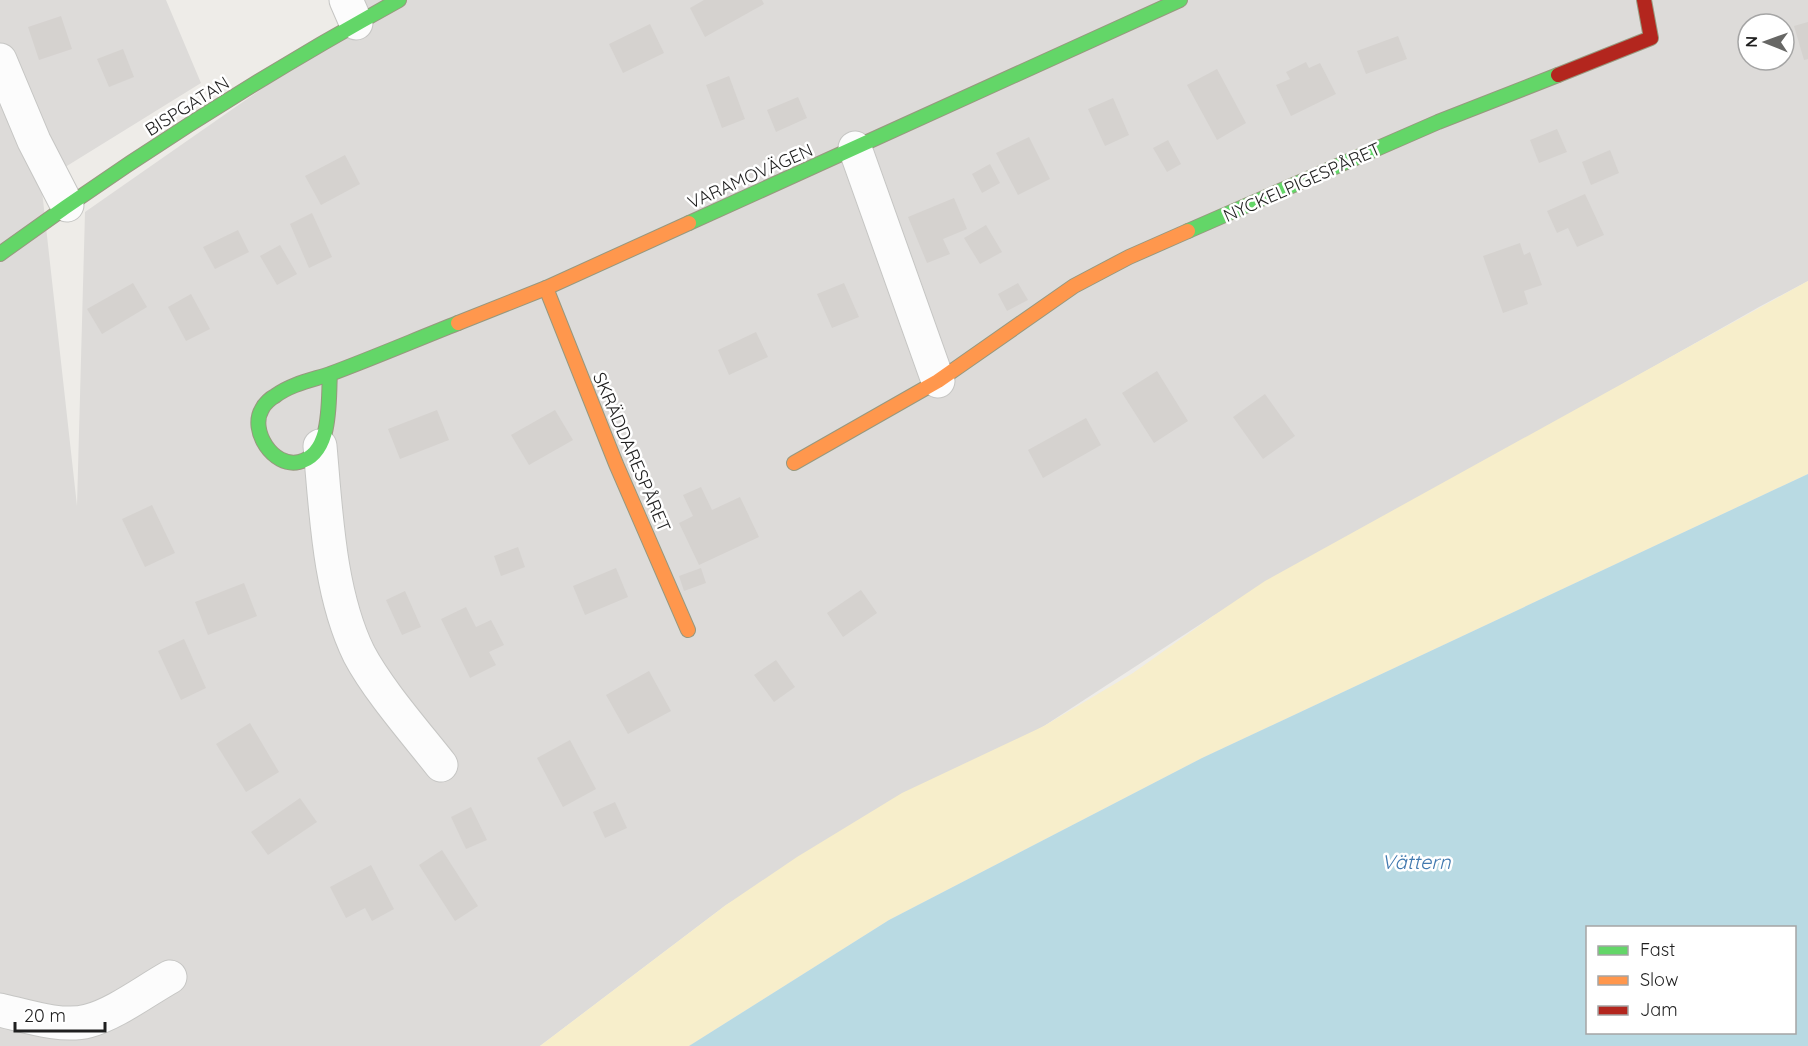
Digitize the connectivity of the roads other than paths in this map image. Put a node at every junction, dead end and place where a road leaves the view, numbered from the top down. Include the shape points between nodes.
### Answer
1 (399, 0) edge
2 (1180, 0) edge
3 (1644, 0) edge
4 (351, 11) edge
5 (0, 60) edge
6 (855, 148) junction
7 (66, 205) junction
8 (0, 254) edge
9 (546, 288) junction
10 (330, 374) junction
11 (938, 381) junction
12 (320, 446) junction
13 (794, 463) dead end
14 (688, 630) dead end
15 (441, 765) dead end
16 (170, 977) dead end
17 (0, 1010) edge

1 - 4 street, BISPGATAN
2 - 6 street, VARAMOVÄGEN
3 - 11 street, NYCKELPIGESPÅRET via 1651,38 1438,122 1129,257 1074,286
4 - 7 street, BISPGATAN
5 - 7 street
6 - 9 street, VARAMOVÄGEN
6 - 11 street
7 - 8 street, BISPGATAN
9 - 10 street, VARAMOVÄGEN
9 - 14 street, SKRÄDDARESPÅRET
10 - 12 street
10 - 12 street, VARAMOVÄGEN via 274,396 263,406 260,417 260,436 268,451 280,460 296,463 309,459
11 - 13 street, NYCKELPIGESPÅRET
12 - 15 street via 338,587 359,654
16 - 17 street via 87,1022 56,1023

